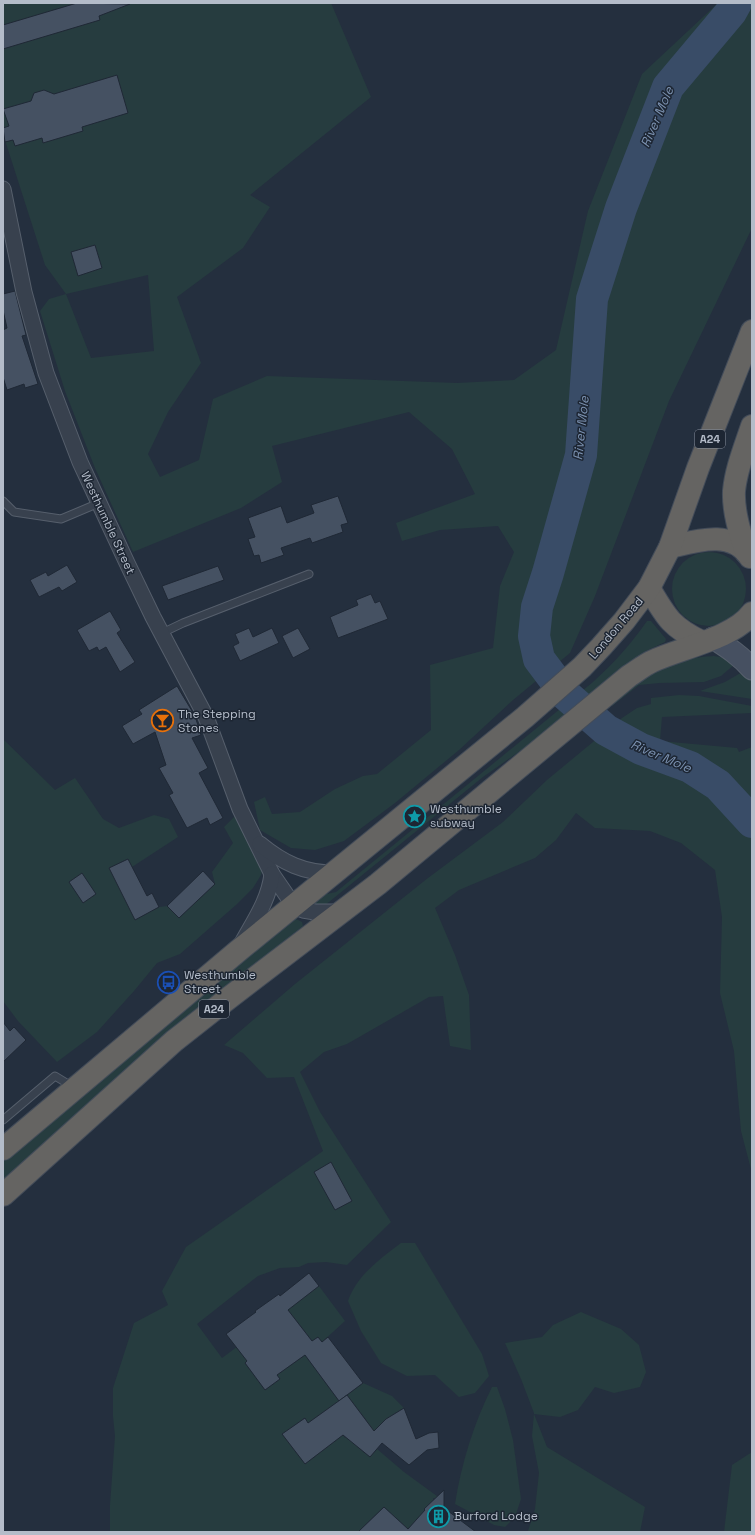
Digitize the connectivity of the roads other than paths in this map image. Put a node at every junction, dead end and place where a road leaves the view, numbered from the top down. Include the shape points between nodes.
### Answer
1 (3, 189) edge
2 (752, 331) edge
3 (752, 426) edge
4 (3, 501) edge
5 (99, 503) junction
6 (670, 548) junction
7 (749, 556) edge
8 (309, 574) dead end
9 (649, 588) junction
10 (752, 613) edge
11 (162, 633) junction
12 (708, 640) junction
13 (752, 668) edge
14 (256, 841) junction
15 (334, 873) junction
16 (272, 874) junction
17 (294, 906) junction
18 (341, 912) junction
19 (238, 951) junction
20 (75, 1088) junction
21 (3, 1120) edge
22 (3, 1149) edge
23 (3, 1195) edge

1 - 5 street, Westhumble Street via 24,292 46,373 80,462
2 - 6 highway, A24 via 698,468
3 - 7 highway, A24 via 741,456 734,492 738,525
4 - 5 lane via 14,512 61,519
5 - 11 street, Westhumble Street
6 - 7 highway via 715,538 731,542
6 - 9 highway, London Road
8 - 11 lane
9 - 12 highway via 676,627
9 - 15 highway, London Road / A24 via 624,621 582,667 525,717
10 - 12 highway via 732,630
11 - 14 street, Westhumble Street via 206,717 240,809
12 - 13 main road via 727,646
12 - 18 highway, A24 via 652,662 629,676
14 - 15 street, Westhumble Street via 275,856 301,869 317,873
14 - 16 street, Westhumble Street
15 - 17 highway, A24
16 - 17 street, Westhumble Street
16 - 19 street via 267,897
17 - 18 street via 315,912
17 - 19 highway, A24
18 - 23 highway, A24 via 174,1041
19 - 20 highway, A24
20 - 21 lane via 56,1076
20 - 22 highway, A24

